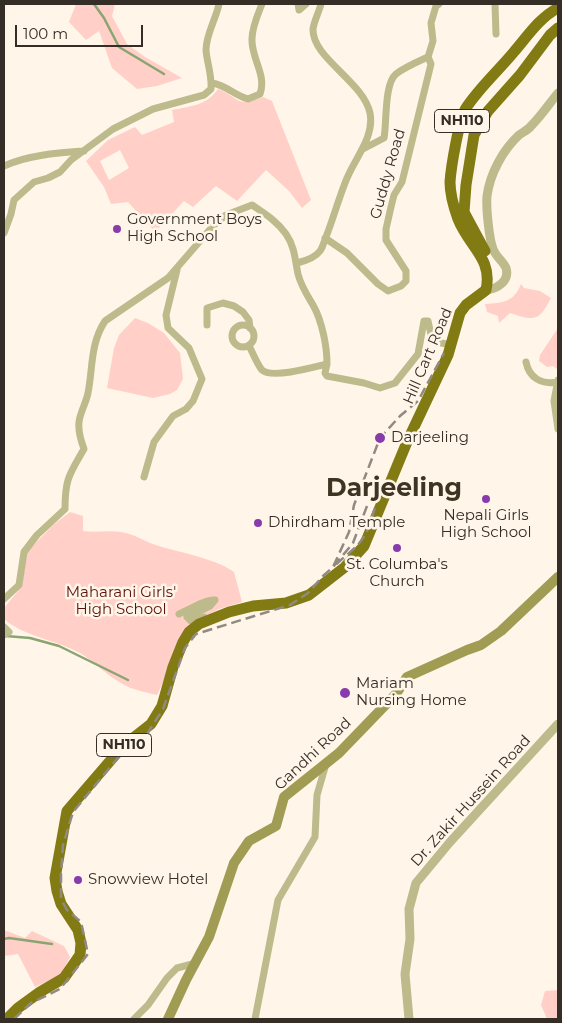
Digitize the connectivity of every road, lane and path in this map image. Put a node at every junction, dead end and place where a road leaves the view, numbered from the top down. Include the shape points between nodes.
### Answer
1 (219, 4) edge
2 (262, 4) edge
3 (298, 4) edge
4 (306, 4) edge
5 (321, 4) edge
6 (439, 4) edge
7 (496, 4) edge
8 (558, 8) edge
9 (558, 28) edge
10 (496, 34) dead end
11 (428, 57) junction
12 (212, 83) junction
13 (558, 93) edge
14 (363, 149) junction
15 (84, 150) junction
16 (4, 166) edge
17 (4, 233) edge
18 (325, 238) junction
19 (297, 260) junction
20 (485, 262) junction
21 (177, 270) junction
22 (486, 290) junction
23 (207, 325) dead end
24 (250, 328) junction
25 (451, 345) junction
26 (249, 346) junction
27 (526, 362) dead end
28 (327, 364) junction
29 (558, 381) edge
30 (558, 428) edge
31 (144, 478) dead end
32 (558, 577) edge
33 (4, 599) edge
34 (253, 606) junction
35 (179, 614) dead end
36 (558, 724) edge
37 (327, 763) junction
38 (196, 963) junction
39 (7, 1019) edge
40 (134, 1019) edge
41 (168, 1019) edge
42 (255, 1019) edge
43 (408, 1019) edge

1 - 12 street via 207,39
2 - 12 street via 252,39 264,85 260,94 248,99
3 - 4 street via 299,10
5 - 14 street via 313,29 315,43 361,93 370,111 371,125
6 - 11 street via 431,24 432,41
7 - 10 street
8 - 20 highway, NH110 via 546,15 465,110 450,182 452,199 469,240
9 - 20 highway via 488,111 474,135 464,212 485,251
11 - 14 street via 395,75 388,85 384,138
11 - 18 street, Guddy Road via 431,64 402,182 394,195 386,229 386,240 406,271 406,281 388,291 347,253
12 - 15 street via 204,95 153,110 113,130
13 - 22 street via 531,126 504,151 495,170 487,196 487,214 493,249 506,269 506,276 499,287
14 - 18 street via 345,182
15 - 16 street via 26,159
15 - 17 street via 60,172 34,182 14,200
18 - 19 street via 320,251 310,259
19 - 21 street via 288,236 278,223 252,205 226,215 213,226
19 - 28 street via 303,288 321,327
20 - 22 highway via 488,274
21 - 31 street via 166,315 168,328 189,348 202,379 194,401 173,416 154,442
21 - 33 street via 106,321 100,329 91,362 86,404 79,422 84,449 68,476 65,509 24,552 19,585
22 - 25 highway, Hill Cart Road / NH110 via 460,313
23 - 24 street via 208,308 223,303 243,312
24 - 26 street via 254,334
24 - 26 street via 244,325 232,332 235,345
25 - 28 street via 432,339 428,321 424,321 418,354 395,383 380,388 327,376
25 - 34 highway, Hill Cart Road / NH110 via 364,546 345,567 309,596 286,603
26 - 28 street via 262,370 268,373
27 - 29 street via 537,380 543,383
29 - 30 street via 554,400
32 - 37 main road, Gandhi Road via 501,631 481,645 407,676 396,694
34 - 35 street via 229,608 191,621 187,617 210,606 215,600 212,599
34 - 39 highway, NH110 via 221,615 189,632 173,667 162,706 151,724 124,746 67,811 55,878 56,891 78,930 80,955 64,978 40,992
36 - 43 street, Dr. Zakir Hussein Road via 416,883 409,909 410,939 405,974
37 - 38 main road, Gandhi Road via 284,797 276,826 249,841 234,863 209,937
37 - 42 street via 316,795 315,837 278,900
38 - 40 street via 178,968
38 - 41 main road, Gandhi Road

